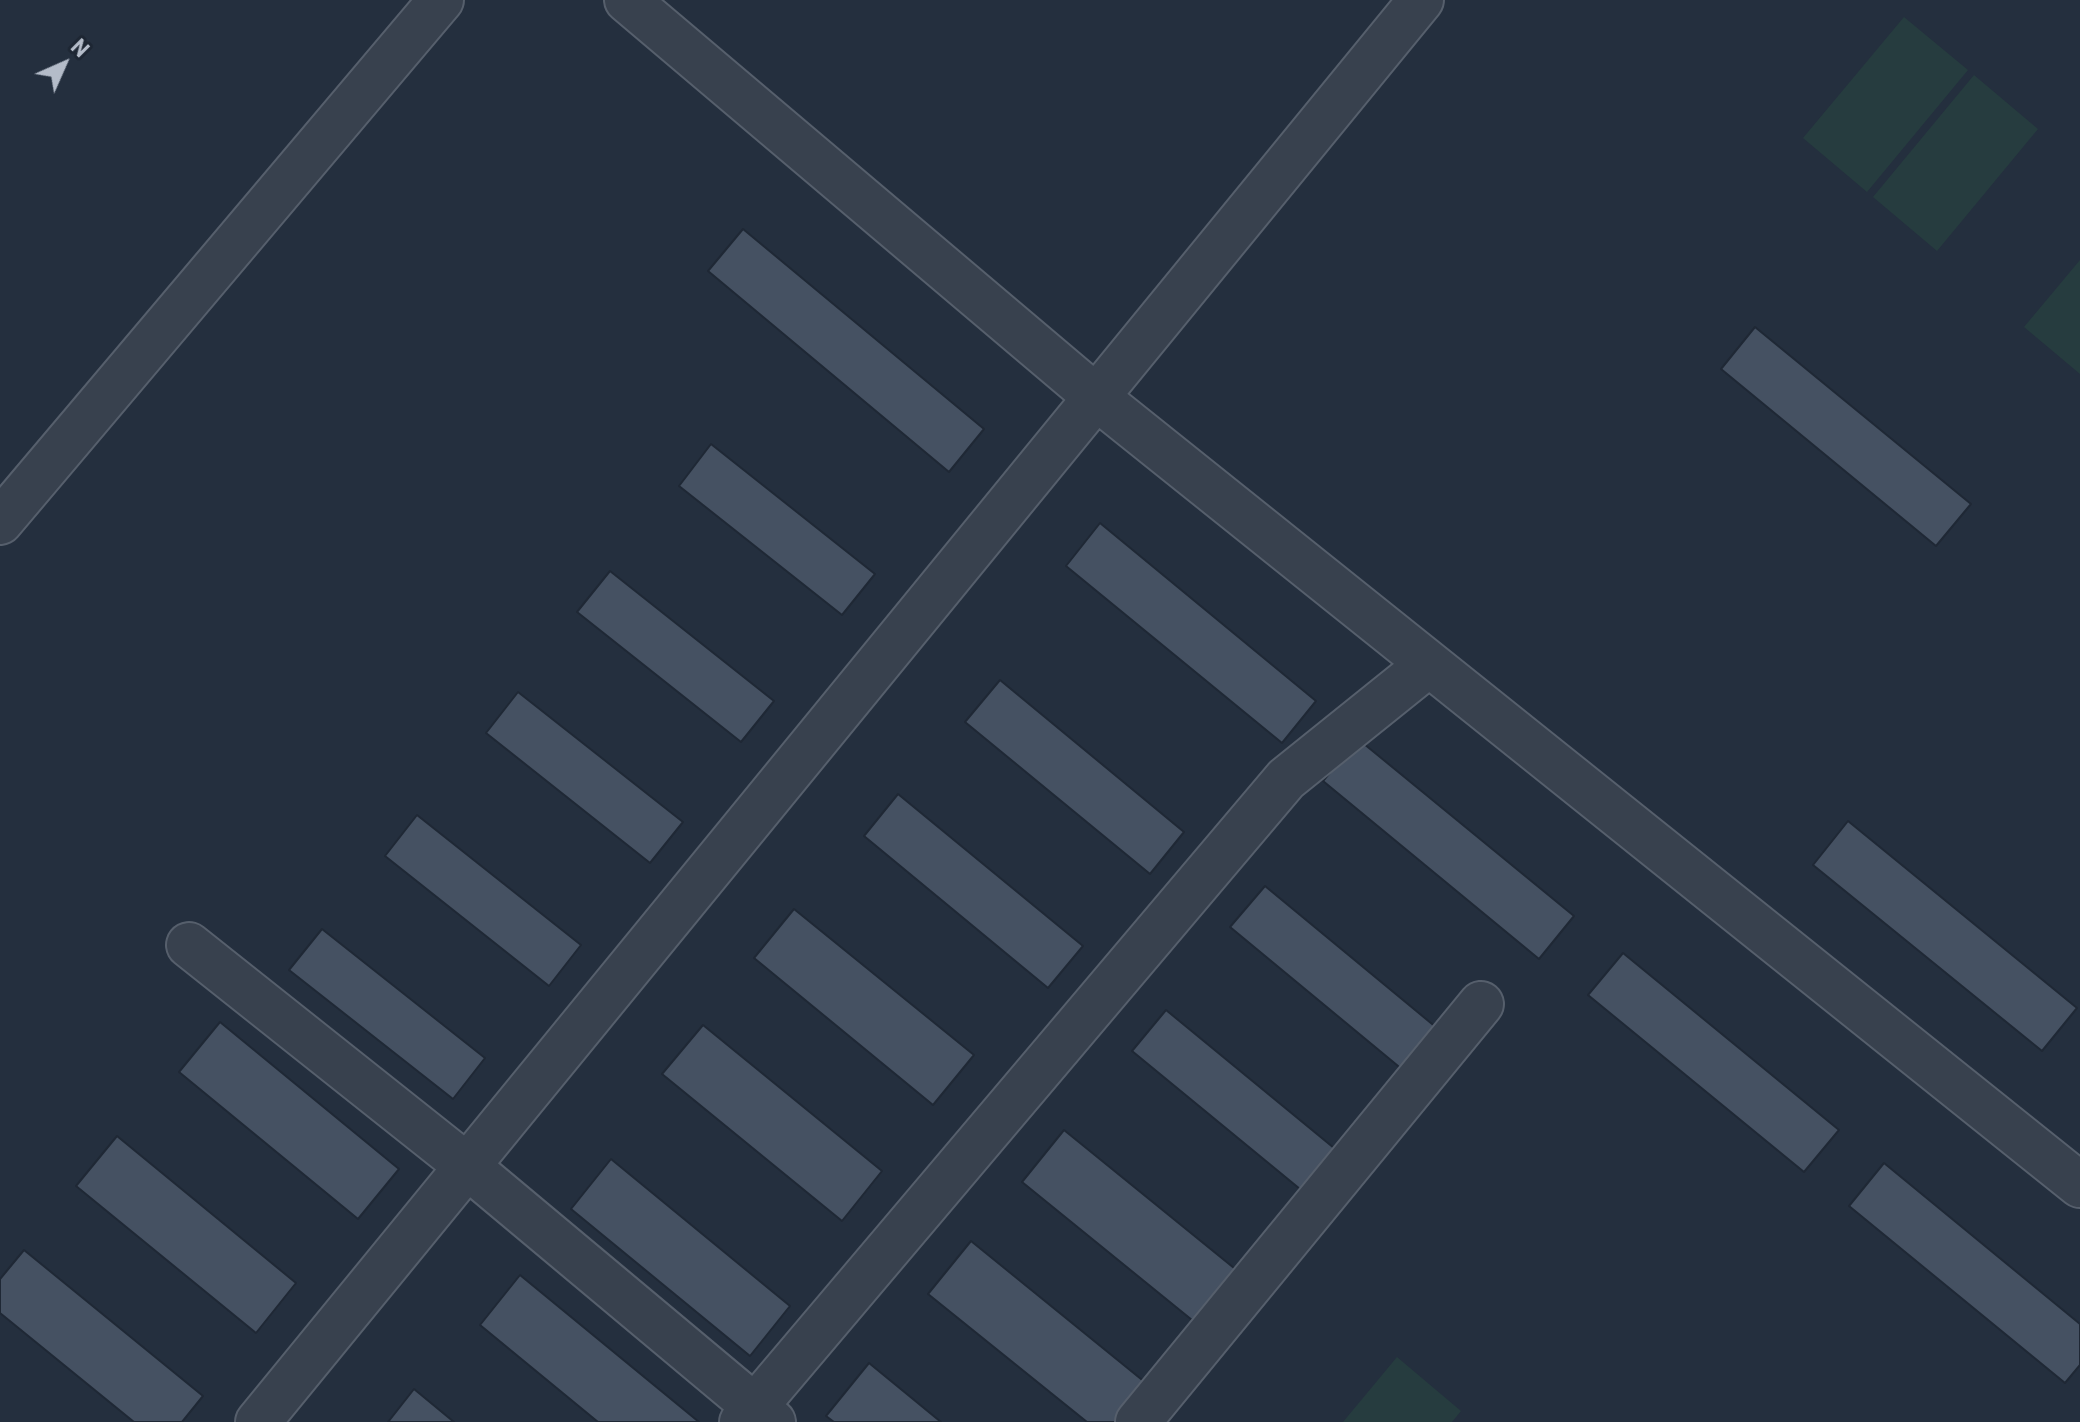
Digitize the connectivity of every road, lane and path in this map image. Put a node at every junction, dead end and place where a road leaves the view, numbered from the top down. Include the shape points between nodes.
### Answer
1 (441, 0) edge
2 (627, 0) edge
3 (1421, 0) edge
4 (1096, 397) junction
5 (0, 522) edge
6 (1429, 664) junction
7 (189, 945) dead end
8 (1481, 1004) dead end
9 (467, 1166) junction
10 (2080, 1185) edge
11 (756, 1417) edge
12 (258, 1422) edge
13 (1138, 1422) edge

1 - 5 street
2 - 4 street
3 - 4 street
4 - 6 street
4 - 9 street
6 - 10 street
6 - 11 street via 1286,779
7 - 9 street
8 - 13 street
9 - 11 street
9 - 12 street

